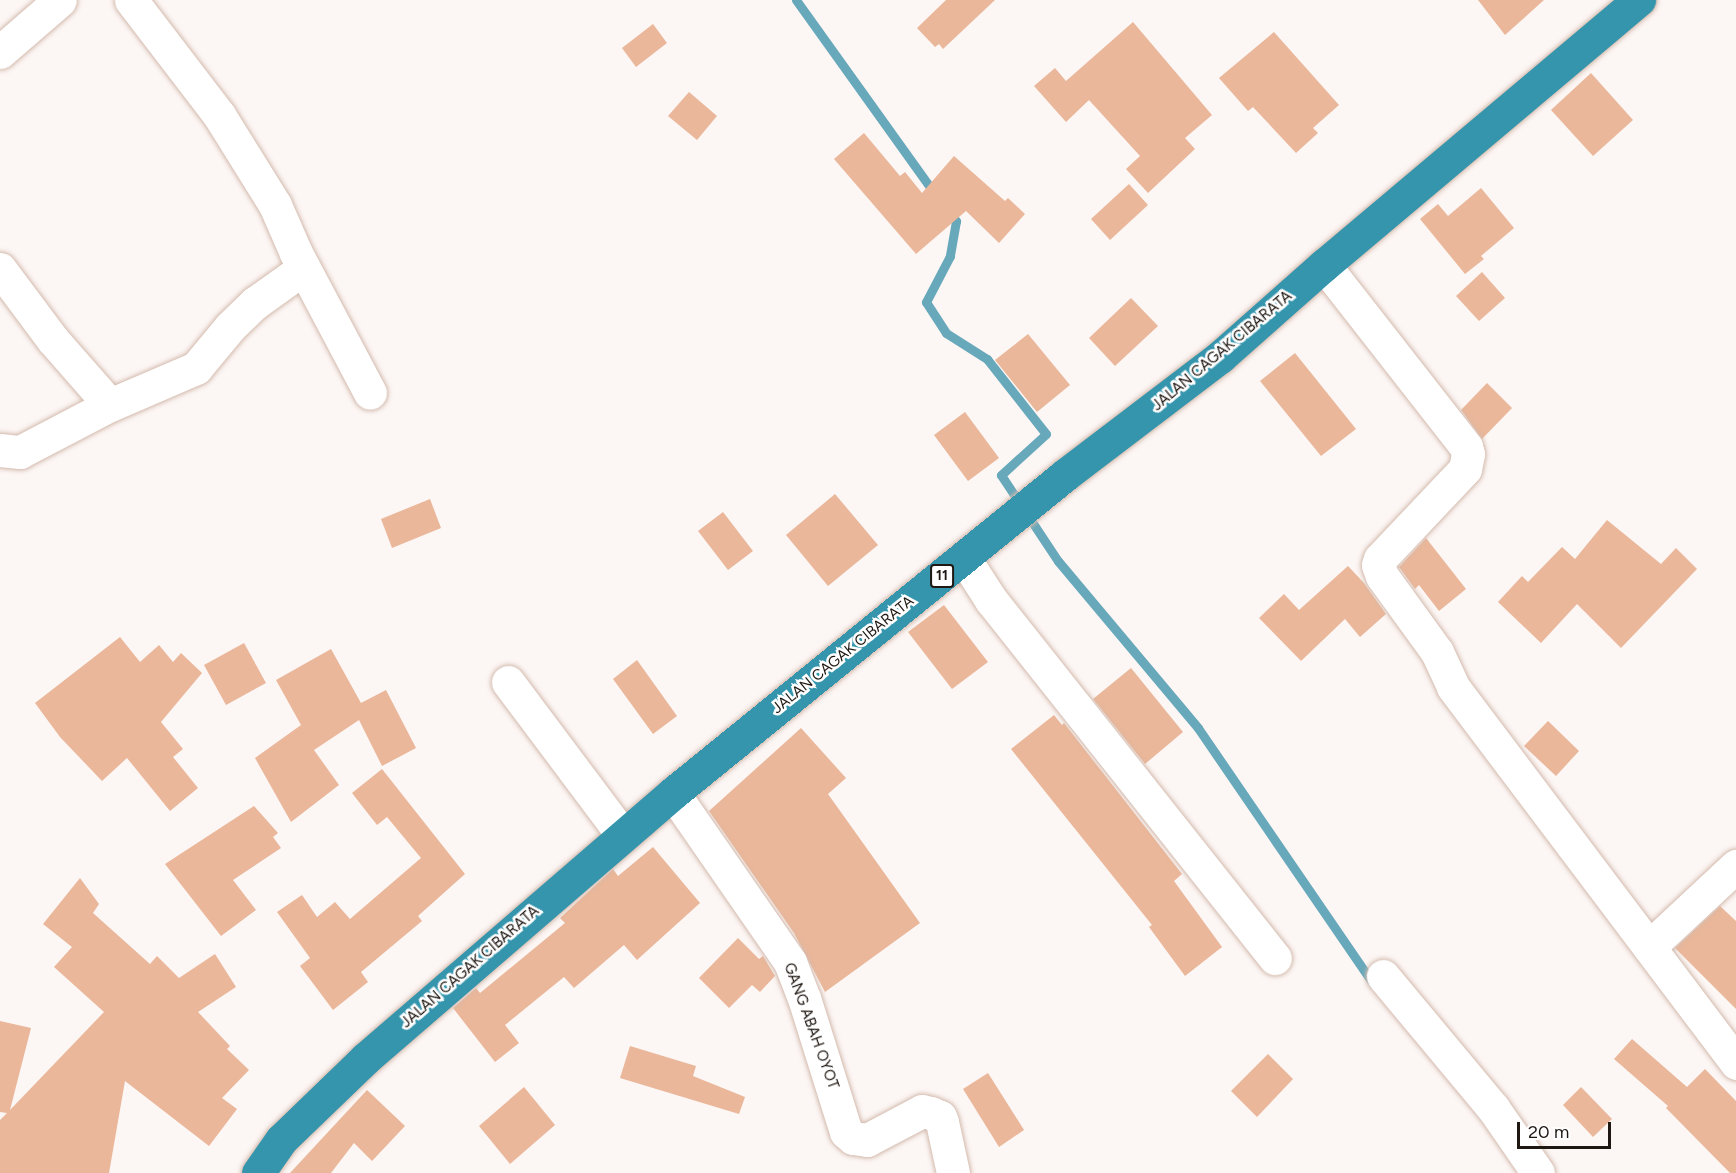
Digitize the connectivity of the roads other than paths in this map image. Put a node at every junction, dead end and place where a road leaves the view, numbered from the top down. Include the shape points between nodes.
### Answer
1 (60, 0) edge
2 (131, 0) edge
3 (1639, 0) edge
4 (0, 52) edge
5 (1324, 265) junction
6 (304, 268) junction
7 (0, 269) edge
8 (370, 393) dead end
9 (110, 405) junction
10 (0, 450) edge
11 (964, 558) junction
12 (508, 682) dead end
13 (673, 793) junction
14 (623, 836) junction
15 (1736, 866) edge
16 (1649, 947) junction
17 (1275, 958) dead end
18 (1383, 976) dead end
19 (1736, 1063) edge
20 (261, 1172) edge
21 (953, 1173) edge
22 (1538, 1173) edge

1 - 4 street
2 - 6 street via 219,115 275,205
3 - 5 highway, JALAN CAGAK CIBARATA / 11
5 - 11 highway, JALAN CAGAK CIBARATA / 11 via 1220,357
5 - 16 street via 1468,454 1466,469 1380,559 1382,576 1437,652 1453,687
6 - 8 street
6 - 9 street via 255,303 196,368
7 - 9 street via 53,340
9 - 10 street via 20,452
11 - 13 highway, JALAN CAGAK CIBARATA / 11
11 - 17 street via 992,600
12 - 14 street
13 - 14 highway, JALAN CAGAK CIBARATA / 11
13 - 21 street, GANG ABAH OYOT via 790,962 846,1132 853,1138 867,1140 922,1112 931,1113 942,1122
14 - 20 highway, JALAN CAGAK CIBARATA / 11 via 366,1058 281,1140
15 - 16 street
16 - 19 street
18 - 22 street via 1493,1108

